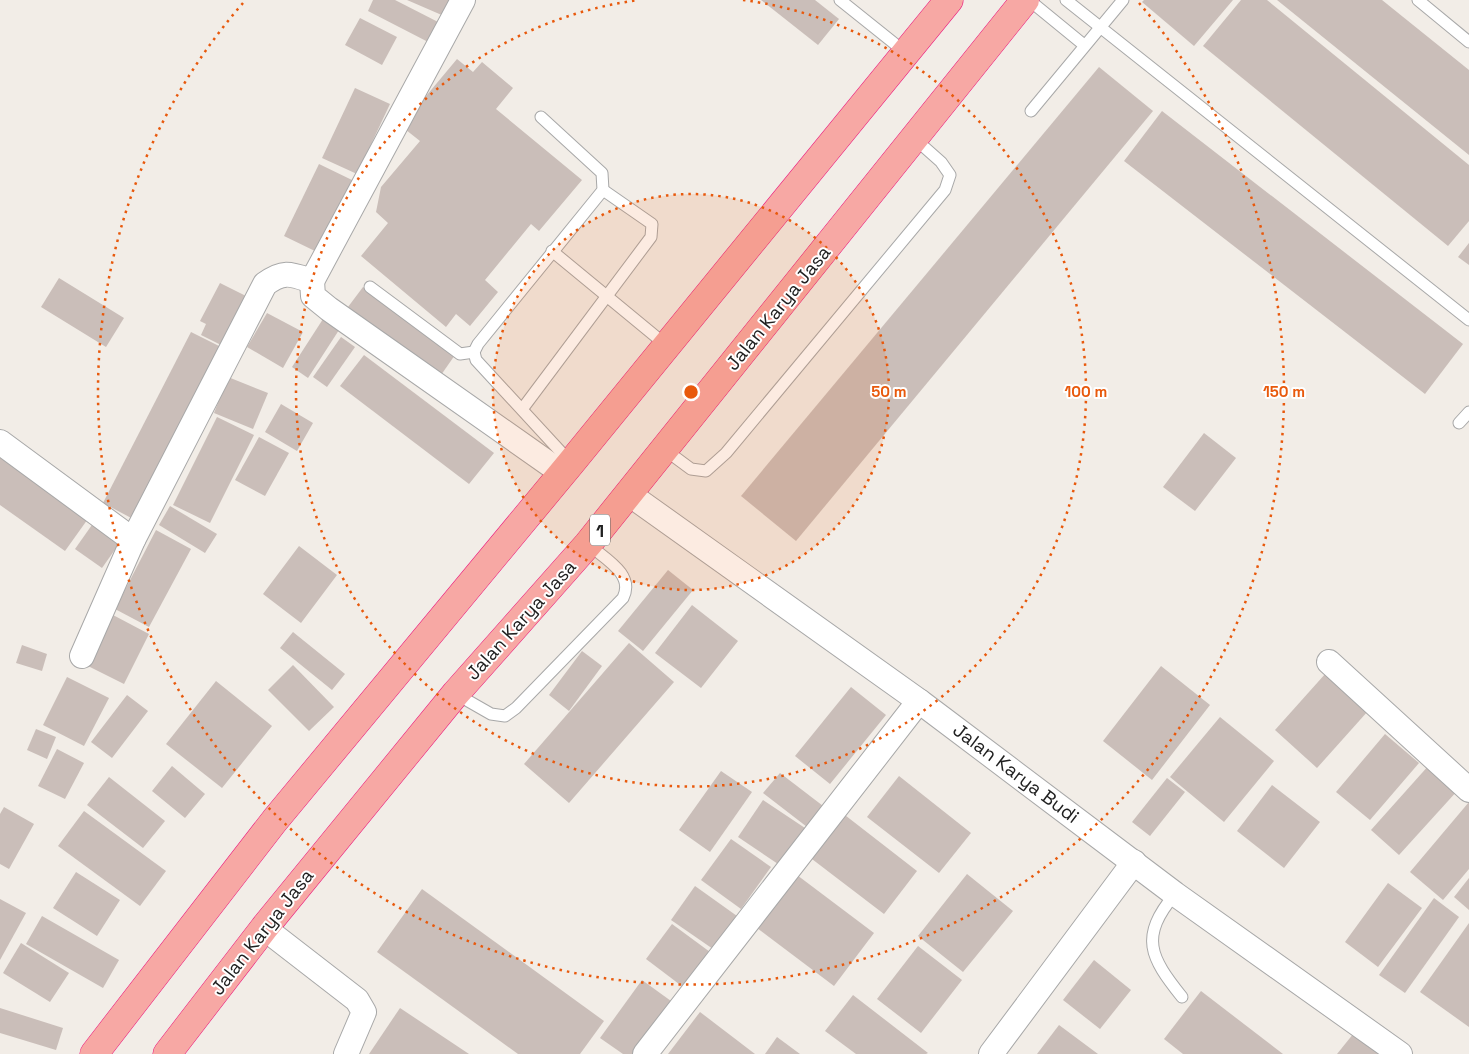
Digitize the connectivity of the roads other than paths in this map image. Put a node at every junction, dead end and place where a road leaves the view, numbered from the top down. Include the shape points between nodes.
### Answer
1 (463, 0) edge
2 (840, 0) edge
3 (949, 0) edge
4 (1025, 0) edge
5 (1029, 0) edge
6 (1066, 0) edge
7 (1123, 0) edge
8 (1418, 0) edge
9 (1102, 28) junction
10 (1469, 42) edge
11 (1084, 45) junction
12 (905, 52) junction
13 (1030, 111) dead end
14 (541, 117) dead end
15 (914, 138) junction
16 (602, 190) junction
17 (552, 251) junction
18 (312, 281) junction
19 (370, 287) dead end
20 (608, 297) junction
21 (1469, 320) edge
22 (666, 345) junction
23 (474, 352) junction
24 (523, 408) junction
25 (1469, 412) edge
26 (1459, 423) dead end
27 (0, 442) edge
28 (664, 449) junction
29 (567, 468) junction
30 (629, 494) junction
31 (133, 540) junction
32 (588, 544) junction
33 (82, 656) dead end
34 (1329, 662) dead end
35 (456, 694) junction
36 (919, 700) junction
37 (1469, 790) edge
38 (1134, 862) junction
39 (1175, 894) junction
40 (264, 928) junction
41 (1182, 997) dead end
42 (94, 1054) edge
43 (167, 1054) edge
44 (346, 1054) edge
45 (645, 1054) edge
46 (991, 1054) edge
47 (1400, 1054) edge

1 - 18 street
2 - 12 lane
3 - 12 highway
4 - 15 highway, Jalan Karya Jasa / 1
5 - 11 lane
6 - 9 lane
7 - 9 lane
8 - 10 lane
9 - 11 lane
9 - 21 lane
11 - 13 lane
12 - 22 highway
14 - 16 lane via 602,173
15 - 28 highway, Jalan Karya Jasa / 1
15 - 28 lane via 941,162 950,175 945,190 726,453 706,471 691,469
16 - 17 lane
16 - 20 lane via 652,224 653,231
17 - 20 lane
17 - 23 lane
18 - 29 street via 312,296 329,309
18 - 31 street via 289,274 275,277 265,284
19 - 23 lane via 460,354
20 - 22 lane
20 - 24 lane
22 - 29 highway
23 - 24 lane via 476,360
24 - 29 lane
25 - 26 lane
27 - 31 street
28 - 30 highway, Jalan Karya Jasa / 1
29 - 42 highway via 275,820
30 - 32 highway, Jalan Karya Jasa / 1
30 - 36 street, Jalan Karya Budi
31 - 33 street
32 - 35 highway, Jalan Karya Jasa / 1
32 - 35 lane via 621,572 628,589 623,598 505,716 492,714
34 - 37 street
35 - 40 highway, Jalan Karya Jasa / 1
36 - 38 street, Jalan Karya Budi
36 - 45 street
38 - 39 street, Jalan Karya Budi
38 - 46 street
39 - 41 lane via 1153,932 1153,948 1160,969
39 - 47 street, Jalan Karya Budi
40 - 43 highway, Jalan Karya Jasa / 1
40 - 44 street via 357,1000 364,1012

